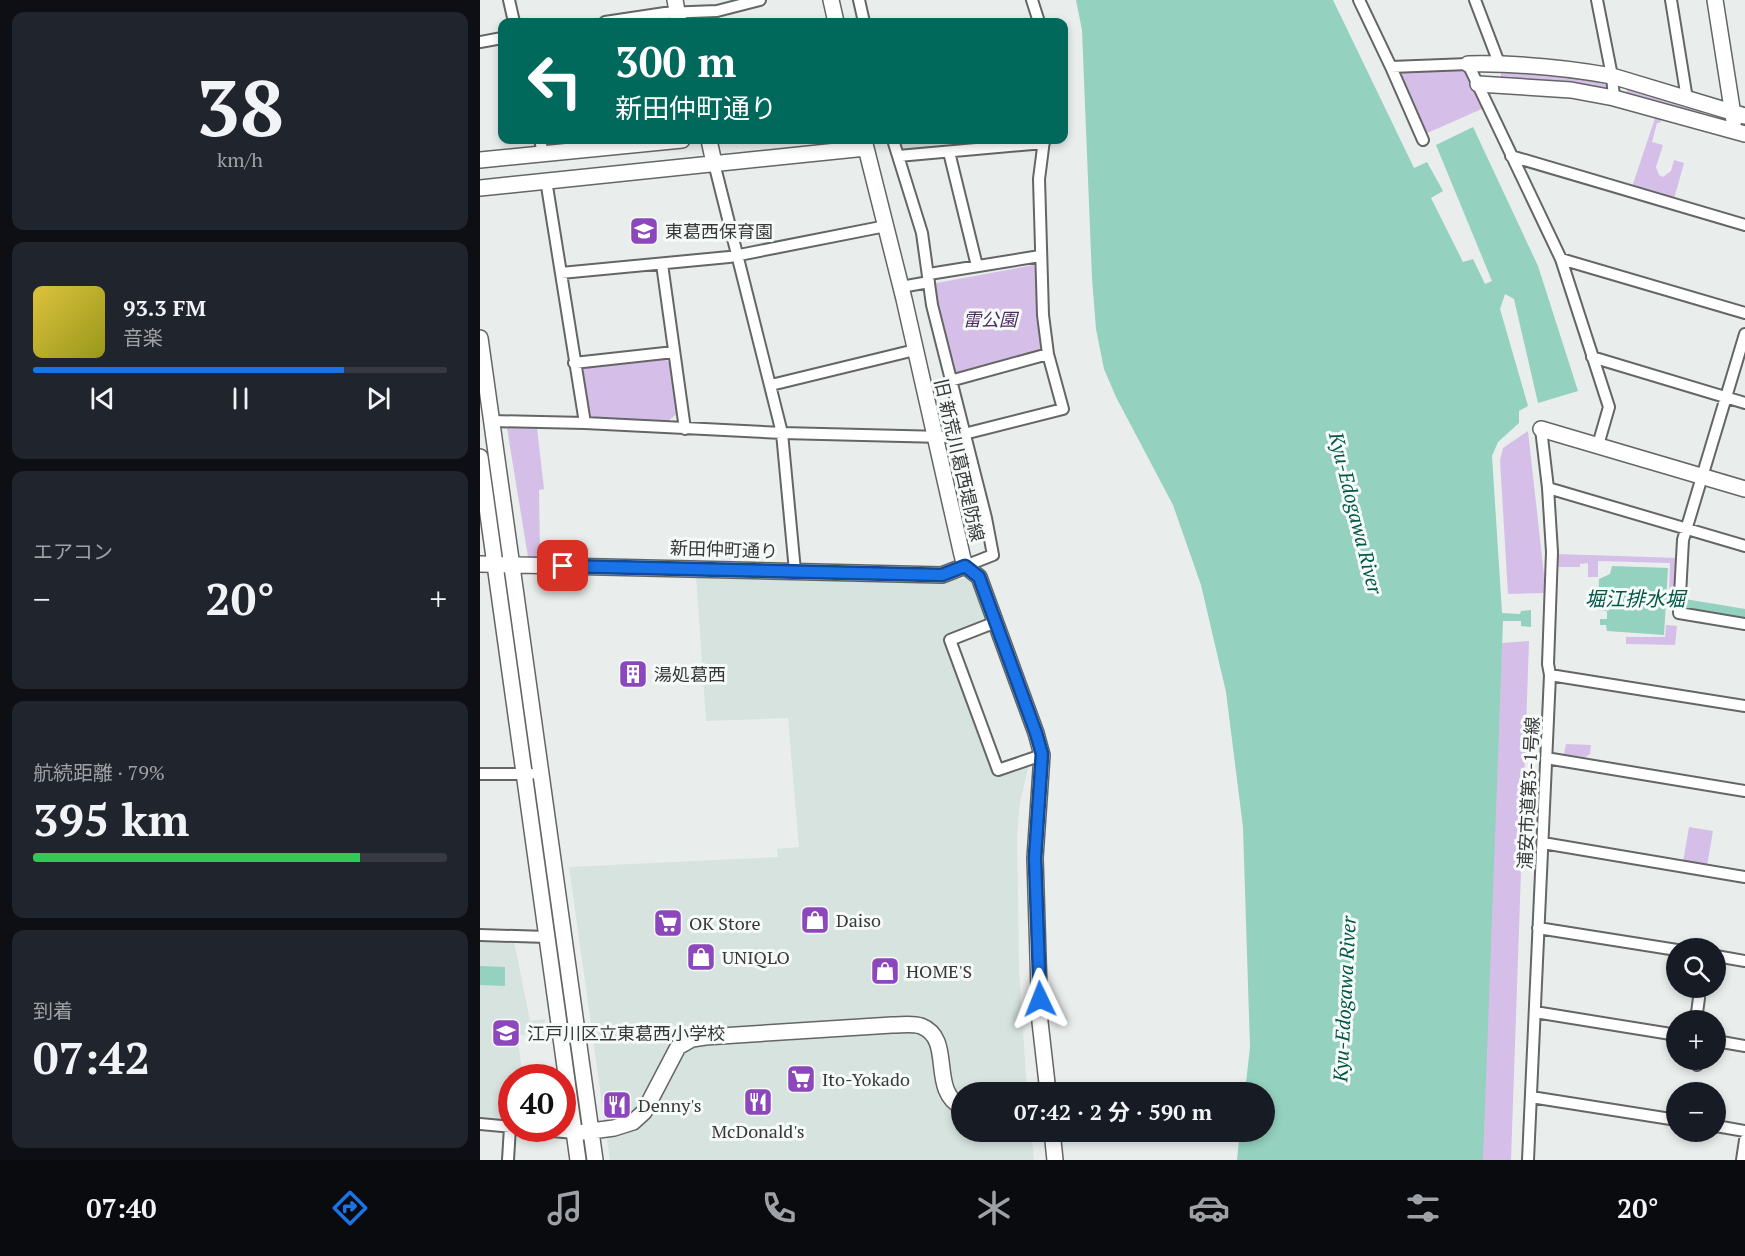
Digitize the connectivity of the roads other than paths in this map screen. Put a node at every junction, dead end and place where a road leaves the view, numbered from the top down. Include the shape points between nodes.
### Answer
1 (509, 0) edge
2 (760, 0) edge
3 (831, 0) edge
4 (859, 0) edge
5 (1032, 0) edge
6 (1359, 0) edge
7 (1475, 0) edge
8 (1597, 0) edge
9 (1671, 0) edge
10 (1715, 0) edge
11 (677, 12) edge
12 (513, 18) edge
13 (634, 18) edge
14 (835, 18) edge
15 (863, 18) edge
16 (1038, 18) edge
17 (498, 39) edge
18 (480, 42) edge
19 (1499, 63) junction
20 (1468, 64) junction
21 (1391, 67) junction
22 (1612, 76) junction
23 (1478, 84) junction
24 (1614, 98) junction
25 (1687, 99) junction
26 (1739, 114) edge
27 (1740, 133) edge
28 (1423, 140) dead end
29 (588, 144) edge
30 (710, 144) edge
31 (865, 144) edge
32 (894, 144) edge
33 (1018, 144) edge
34 (1044, 144) edge
35 (541, 146) edge
36 (949, 152) junction
37 (898, 156) junction
38 (1511, 156) junction
39 (480, 160) edge
40 (714, 163) junction
41 (546, 180) junction
42 (480, 188) edge
43 (1745, 225) edge
44 (886, 226) junction
45 (738, 255) junction
46 (1040, 256) junction
47 (1561, 259) junction
48 (662, 264) junction
49 (977, 266) junction
50 (561, 273) junction
51 (929, 278) junction
52 (901, 288) junction
53 (1745, 313) edge
54 (1745, 334) edge
55 (480, 338) edge
56 (915, 350) junction
57 (674, 352) junction
58 (1048, 354) junction
59 (1592, 357) junction
60 (574, 363) junction
61 (950, 381) junction
62 (771, 385) junction
63 (1726, 397) junction
64 (1745, 403) edge
65 (492, 421) junction
66 (585, 423) junction
67 (686, 429) junction
68 (1542, 429) joint
69 (782, 434) junction
70 (964, 434) junction
71 (936, 437) junction
72 (1598, 445) junction
73 (480, 457) edge
74 (1703, 476) junction
75 (482, 486) edge
76 (1548, 488) junction
77 (1745, 489) edge
78 (1687, 529) junction
79 (1745, 546) edge
80 (487, 564) edge
81 (512, 565) junction
82 (965, 566) junction
83 (795, 571) junction
84 (996, 622) junction
85 (1745, 624) edge
86 (1550, 675) junction
87 (1745, 706) edge
88 (1042, 754) junction
89 (1546, 758) junction
90 (480, 774) edge
91 (533, 774) junction
92 (1745, 791) edge
93 (1543, 843) junction
94 (1745, 877) edge
95 (1538, 928) junction
96 (480, 935) edge
97 (547, 937) junction
98 (1666, 948) edge
99 (1726, 958) edge
100 (1745, 961) edge
101 (1700, 998) dead end
102 (1698, 1010) edge
103 (1535, 1012) junction
104 (1666, 1033) edge
105 (1726, 1043) edge
106 (1745, 1046) edge
107 (565, 1064) edge
108 (1047, 1082) edge
109 (1531, 1097) junction
110 (951, 1100) edge
111 (1666, 1118) edge
112 (480, 1124) edge
113 (498, 1126) edge
114 (1726, 1128) edge
115 (591, 1131) junction
116 (1745, 1131) edge
117 (576, 1133) edge
118 (1745, 1140) edge
119 (511, 1142) edge
120 (576, 1142) edge
121 (1053, 1142) edge
122 (508, 1160) edge
123 (578, 1160) edge
124 (595, 1160) edge
125 (1055, 1160) edge
126 (1528, 1160) edge
127 (1742, 1160) edge

1 - 12 street
2 - 11 street via 717,11
3 - 14 street
4 - 15 street
5 - 16 street
6 - 21 street
7 - 19 street
8 - 22 street
9 - 25 street
10 - 26 street
11 - 13 street
17 - 18 street
19 - 20 street
19 - 22 street via 1547,65
20 - 21 street
20 - 23 street
21 - 28 street
22 - 24 street
22 - 25 street
23 - 24 street via 1571,90
23 - 38 street
24 - 27 street
25 - 26 street
26 - 27 street
29 - 35 street
30 - 40 street
31 - 40 street
31 - 44 street, 旧 新荒川葛西堤防線
32 - 37 street
33 - 36 street
34 - 46 street via 1039,179
35 - 39 street
36 - 37 street
36 - 49 street
37 - 51 street via 922,233
38 - 43 street
38 - 47 street
40 - 41 street
40 - 45 street
41 - 42 street
41 - 50 street
44 - 45 street
44 - 52 street, 旧 新荒川葛西堤防線
45 - 48 street
45 - 62 street
46 - 49 street
46 - 58 street
47 - 53 street
47 - 59 street
48 - 50 street
48 - 57 street
49 - 51 street
50 - 60 street
51 - 52 street
51 - 61 street
52 - 56 street, 旧 新荒川葛西堤防線
54 - 63 street
55 - 65 street
56 - 62 street
56 - 71 street, 旧 新荒川葛西堤防線
57 - 60 street
57 - 67 street
58 - 61 street
58 - 70 street via 1063,409
59 - 63 street
59 - 72 street via 1609,407
60 - 66 street
61 - 70 street
62 - 69 street
63 - 64 street
63 - 74 street
65 - 66 street
65 - 81 street
66 - 67 street
67 - 69 street
68 - 72 street
68 - 76 street, 浦安市道第3-1号線
69 - 71 street
69 - 83 street
70 - 71 street
70 - 82 street via 993,555
71 - 82 street, 旧 新荒川葛西堤防線
72 - 74 street
73 - 75 street
74 - 77 street
74 - 78 street
75 - 80 street
76 - 78 street
76 - 86 street, 浦安市道第3-1号線 via 1552,552
78 - 79 street
78 - 85 street via 1679,613
80 - 81 street, 新田仲町通り
80 - 91 street
81 - 83 street, 新田仲町通り
81 - 91 street
82 - 83 street, 新田仲町通り via 942,575
82 - 84 street, 旧 新荒川葛西堤防線 via 979,577
84 - 88 street, 旧 新荒川葛西堤防線
84 - 88 street via 950,640 998,770
86 - 87 street
86 - 89 street, 浦安市道第3-1号線
88 - 108 street, 旧 新荒川葛西堤防線 via 1035,858 1040,1022
89 - 92 street
89 - 93 street, 浦安市道第3-1号線
90 - 91 street
91 - 97 street
91 - 115 street
93 - 94 street
93 - 95 street, 浦安市道第3-1号線
95 - 98 street
95 - 103 street, 浦安市道第3-1号線
96 - 97 street
97 - 107 street
99 - 100 street
101 - 102 street
103 - 104 street
103 - 109 street, 浦安市道第3-1号線
105 - 106 street
109 - 111 street
109 - 126 street, 浦安市道第3-1号線
110 - 115 street via 944,1088 936,1038 923,1027 911,1024 705,1037 678,1047 639,1118 625,1125
112 - 113 street
114 - 116 street
115 - 117 street
115 - 124 street
118 - 127 street
119 - 122 street
120 - 123 street
121 - 125 street

